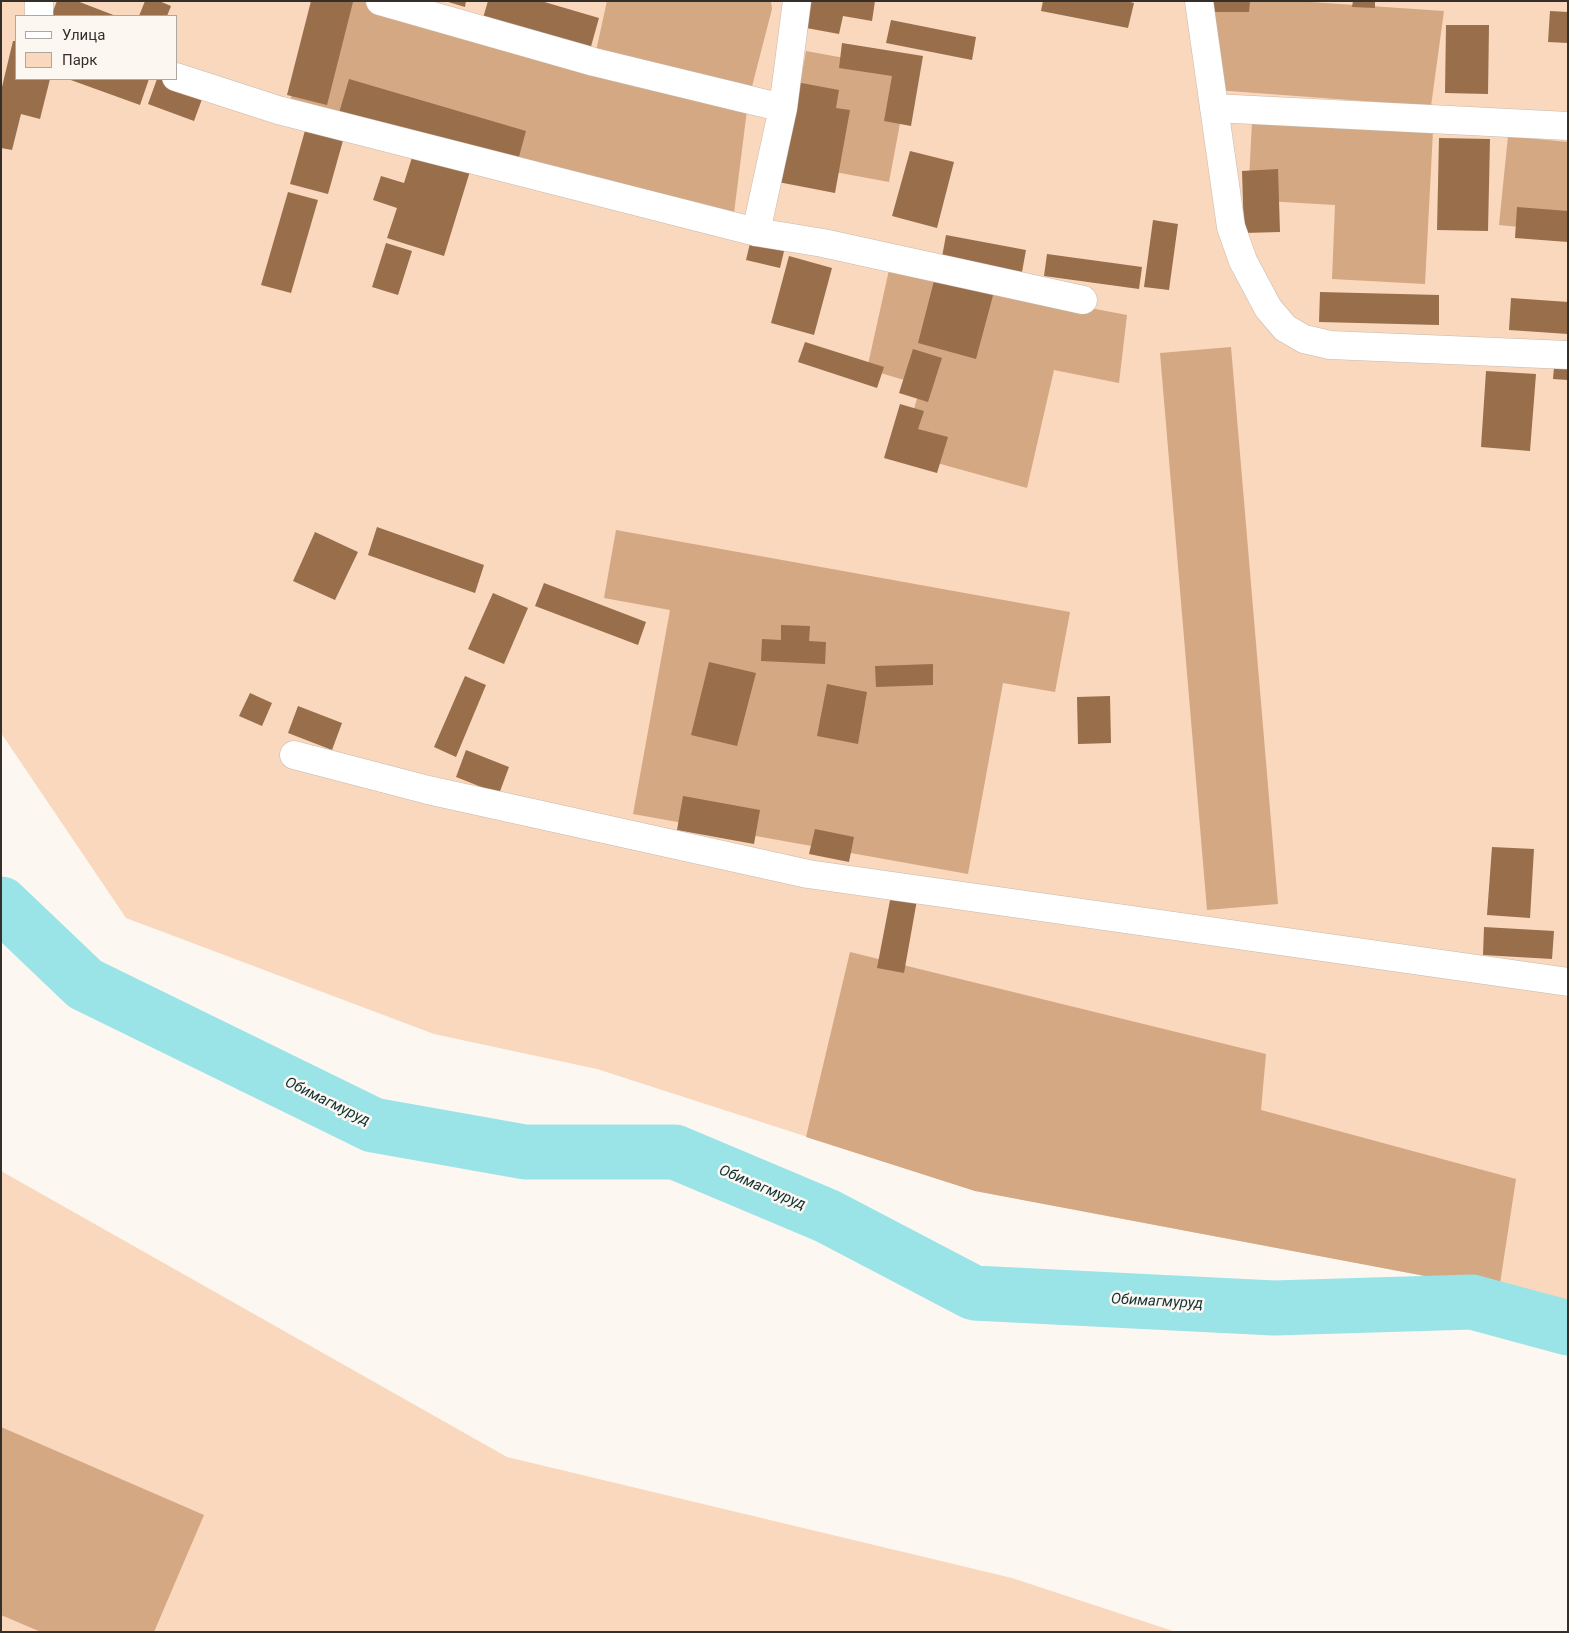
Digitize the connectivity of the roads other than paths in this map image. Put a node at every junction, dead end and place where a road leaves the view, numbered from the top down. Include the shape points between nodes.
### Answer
1 (39, 1) edge
2 (380, 1) edge
3 (797, 1) edge
4 (1199, 1) edge
5 (39, 15) edge
6 (178, 78) edge
7 (784, 108) junction
8 (1214, 108) junction
9 (1568, 126) edge
10 (756, 232) junction
11 (1083, 300) dead end
12 (1568, 354) edge
13 (294, 755) dead end
14 (1568, 982) edge

1 - 5 lane
2 - 7 lane via 594,62
3 - 7 lane
4 - 8 lane
6 - 10 lane via 278,110
7 - 10 lane
8 - 9 lane
8 - 12 lane via 1231,227 1243,261 1268,308 1285,328 1304,338 1330,345
10 - 11 lane via 823,243
13 - 14 lane via 428,790 808,874

